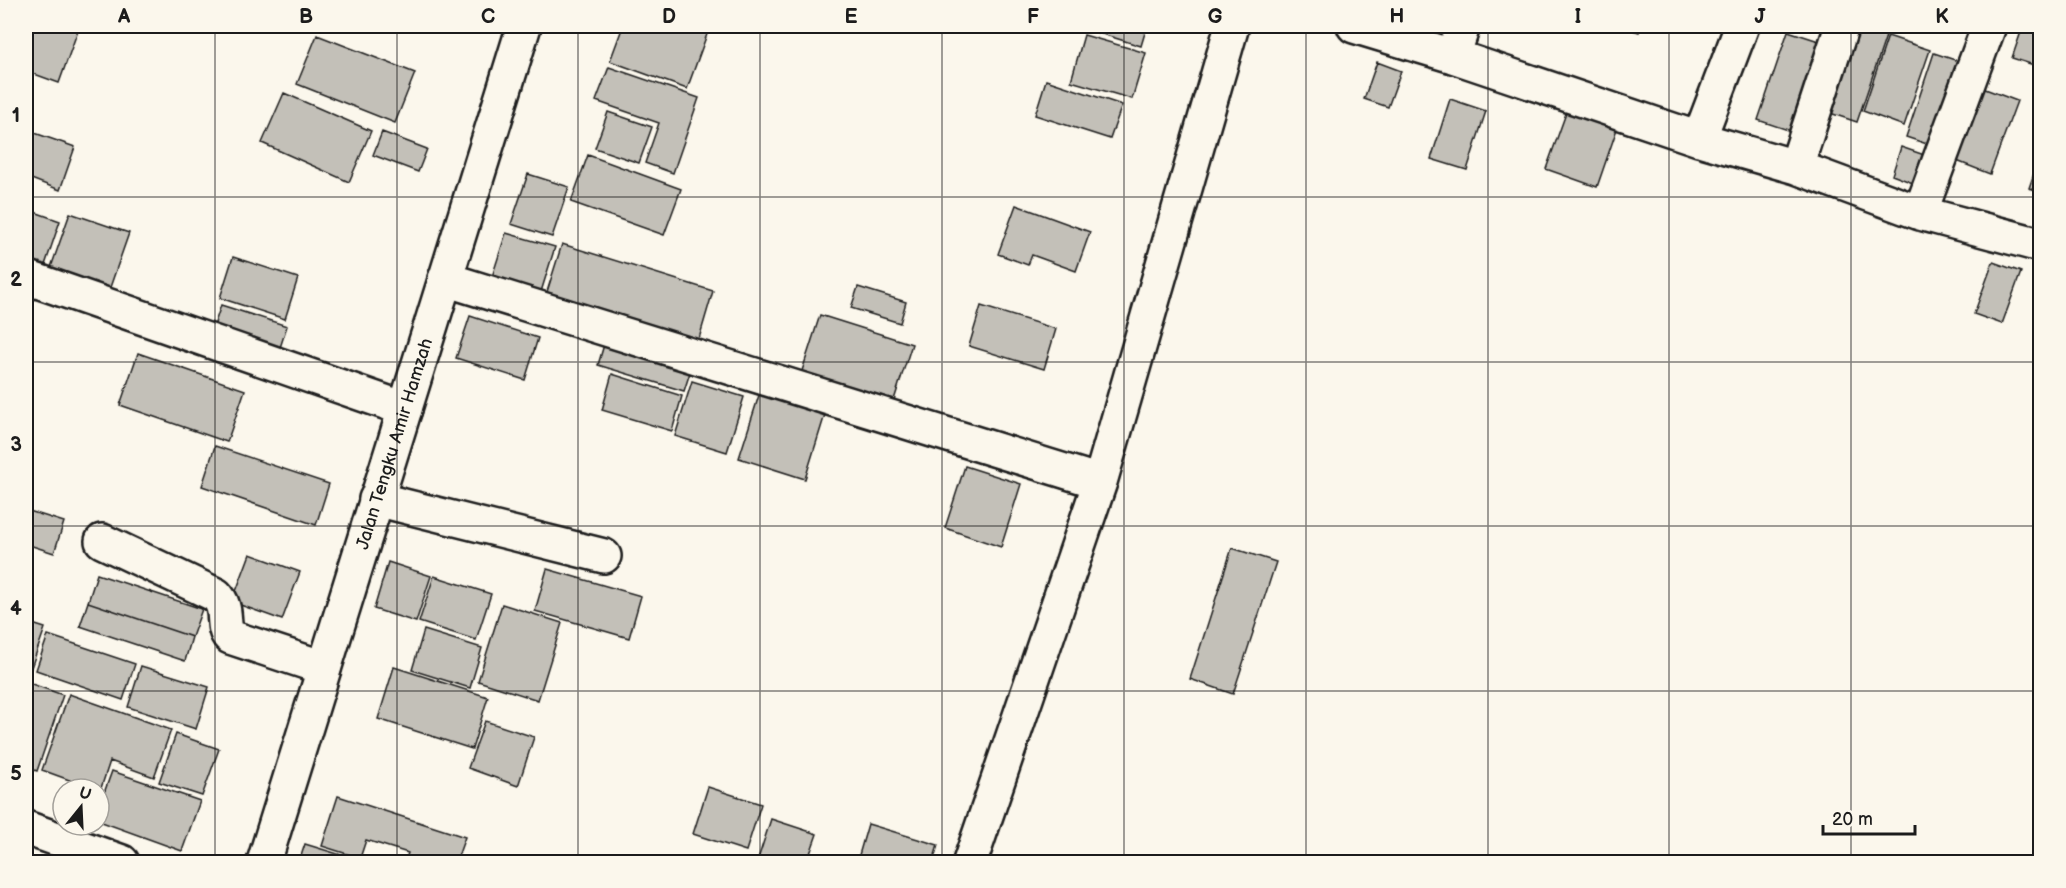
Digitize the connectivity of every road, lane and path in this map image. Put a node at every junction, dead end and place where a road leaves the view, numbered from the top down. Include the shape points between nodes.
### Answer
1 (524, 26) edge
2 (1232, 26) edge
3 (1354, 26) edge
4 (1742, 26) edge
5 (1842, 26) edge
6 (1989, 26) edge
7 (1458, 41) edge
8 (1699, 138) junction
9 (1796, 167) junction
10 (1920, 213) junction
11 (2040, 245) edge
12 (26, 277) edge
13 (445, 279) junction
14 (405, 409) junction
15 (1100, 482) junction
16 (376, 499) junction
17 (102, 541) dead end
18 (604, 556) dead end
19 (324, 668) junction
20 (26, 828) edge
21 (122, 862) edge
22 (264, 862) edge
23 (970, 862) edge

1 - 13 main road, Jalan Tengku Amir Hamzah
2 - 15 main road
3 - 7 main road
4 - 8 main road
5 - 9 main road
6 - 10 main road
7 - 8 main road
8 - 9 main road
9 - 10 main road
10 - 11 main road
12 - 14 main road
13 - 14 main road, Jalan Tengku Amir Hamzah
13 - 15 main road
14 - 16 main road, Jalan Tengku Amir Hamzah
15 - 23 main road
16 - 18 main road
16 - 19 main road, Jalan Tengku Amir Hamzah
17 - 19 main road via 216,595 223,604 226,633 230,637
19 - 22 main road, Jalan Tengku Amir Hamzah
20 - 21 main road

